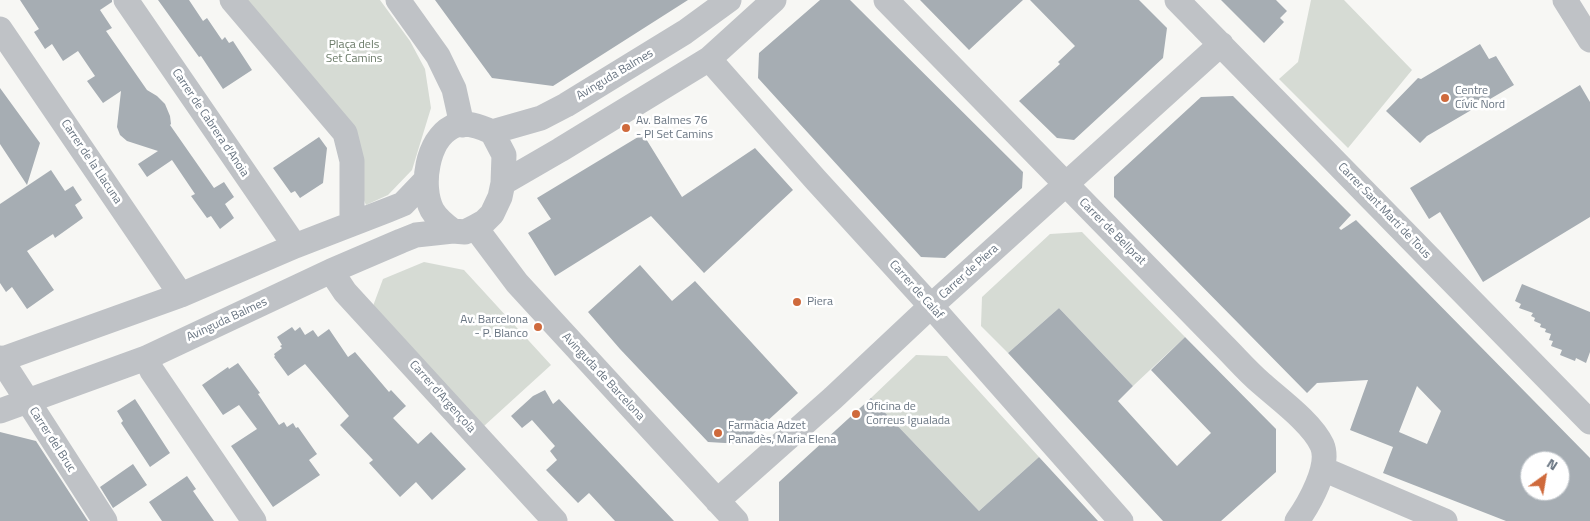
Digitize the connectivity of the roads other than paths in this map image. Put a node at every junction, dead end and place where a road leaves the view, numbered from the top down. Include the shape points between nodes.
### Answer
1 (126, 0) edge
2 (232, 0) edge
3 (398, 0) edge
4 (729, 0) edge
5 (774, 0) edge
6 (886, 0) edge
7 (1177, 0) edge
8 (1565, 0) edge
9 (0, 30) edge
10 (1590, 40) edge
11 (1221, 44) junction
12 (641, 58) junction
13 (709, 59) junction
14 (462, 125) junction
15 (492, 132) junction
16 (426, 180) junction
17 (503, 183) junction
18 (1065, 185) junction
19 (352, 224) junction
20 (464, 229) junction
21 (295, 246) junction
22 (331, 271) junction
23 (181, 295) junction
24 (931, 306) junction
25 (146, 358) junction
26 (0, 359) edge
27 (26, 401) junction
28 (0, 411) edge
29 (1590, 422) edge
30 (1323, 469) junction
31 (717, 501) junction
32 (1300, 520) edge
33 (105, 521) edge
34 (254, 521) edge
35 (555, 521) edge
36 (736, 521) edge
37 (1121, 521) edge
38 (1445, 521) edge

1 - 21 street, Carrer de Cabrera d'Anoia
2 - 19 street via 345,133 352,161
3 - 14 street via 438,56 454,89
4 - 12 street, Avinguda Balmes via 685,32
5 - 13 street
6 - 18 street, Carrer de Bellprat
7 - 11 street, Carrer Sant Martí de Tous
8 - 10 street
9 - 23 street, Carrer de la Llacuna
11 - 18 street, Carrer de Piera
11 - 29 street, Carrer Sant Martí de Tous
12 - 13 street via 673,62
12 - 15 street, Avinguda Balmes via 541,118
13 - 17 street
13 - 24 street, Carrer de Calaf
14 - 15 street via 474,125
14 - 16 street via 442,133 435,144
15 - 17 street via 504,155
16 - 19 street via 403,204
16 - 20 street via 432,209 440,221
17 - 20 street via 492,214 484,222
18 - 24 street, Carrer de Piera
18 - 30 street, Carrer de Bellprat via 1258,381 1310,427 1322,446
19 - 21 street
20 - 22 street, Avinguda Balmes via 416,235
20 - 31 street, Avinguda de Barcelona
21 - 23 street
22 - 25 street, Avinguda Balmes
22 - 35 street, Carrer d'Argençola via 346,292
23 - 26 street
24 - 31 street, Carrer de Piera
24 - 37 street, Carrer de Calaf
25 - 27 street, Avinguda Balmes
25 - 34 street
26 - 27 street, Carrer del Bruc
27 - 28 street, Avinguda Balmes
27 - 33 street, Carrer del Bruc
30 - 32 street
30 - 38 street
31 - 36 street, Avinguda de Barcelona

